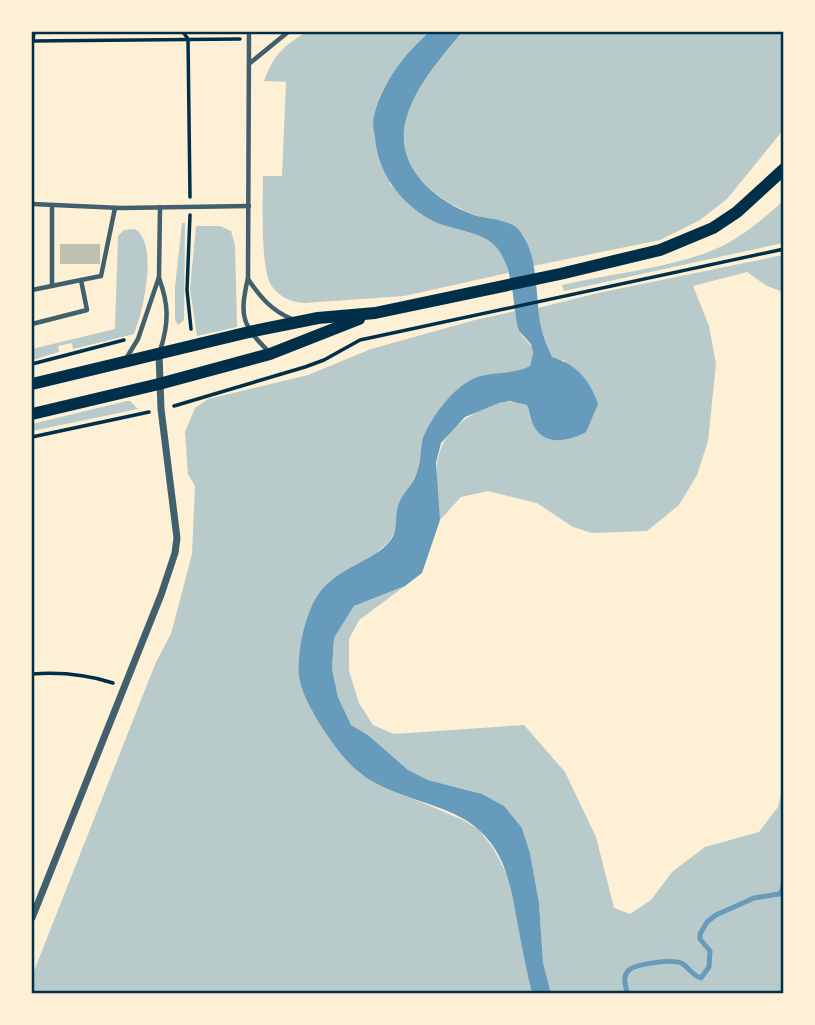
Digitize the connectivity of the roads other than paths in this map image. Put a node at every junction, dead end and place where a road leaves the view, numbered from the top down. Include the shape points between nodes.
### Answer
1 (249, 32) edge
2 (288, 32) edge
3 (249, 63) junction
4 (783, 169) edge
5 (32, 204) edge
6 (52, 205) junction
7 (249, 206) junction
8 (115, 207) junction
9 (160, 207) junction
10 (159, 277) junction
11 (248, 278) junction
12 (81, 280) junction
13 (52, 286) junction
14 (32, 290) edge
15 (375, 313) junction
16 (300, 322) junction
17 (32, 324) edge
18 (249, 332) junction
19 (159, 354) junction
20 (270, 354) junction
21 (124, 362) junction
22 (32, 384) edge
23 (159, 384) junction
24 (32, 414) edge
25 (32, 918) edge

1 - 3 lane
2 - 3 lane
3 - 7 lane
4 - 15 main road via 737,212 698,236 660,250
5 - 6 lane
6 - 8 lane
6 - 13 lane
7 - 9 lane
7 - 11 lane
8 - 9 lane
8 - 12 lane via 101,276
9 - 10 lane
10 - 19 lane via 167,301 166,334
10 - 21 lane via 138,339
11 - 16 lane via 261,298
11 - 18 lane via 242,301
12 - 13 lane
12 - 17 lane via 87,310
13 - 14 lane
15 - 16 main road
15 - 20 main road
16 - 18 main road
18 - 19 main road
18 - 20 lane
19 - 21 main road
19 - 23 street
20 - 23 main road
21 - 22 main road
23 - 24 main road
23 - 25 street via 175,553

